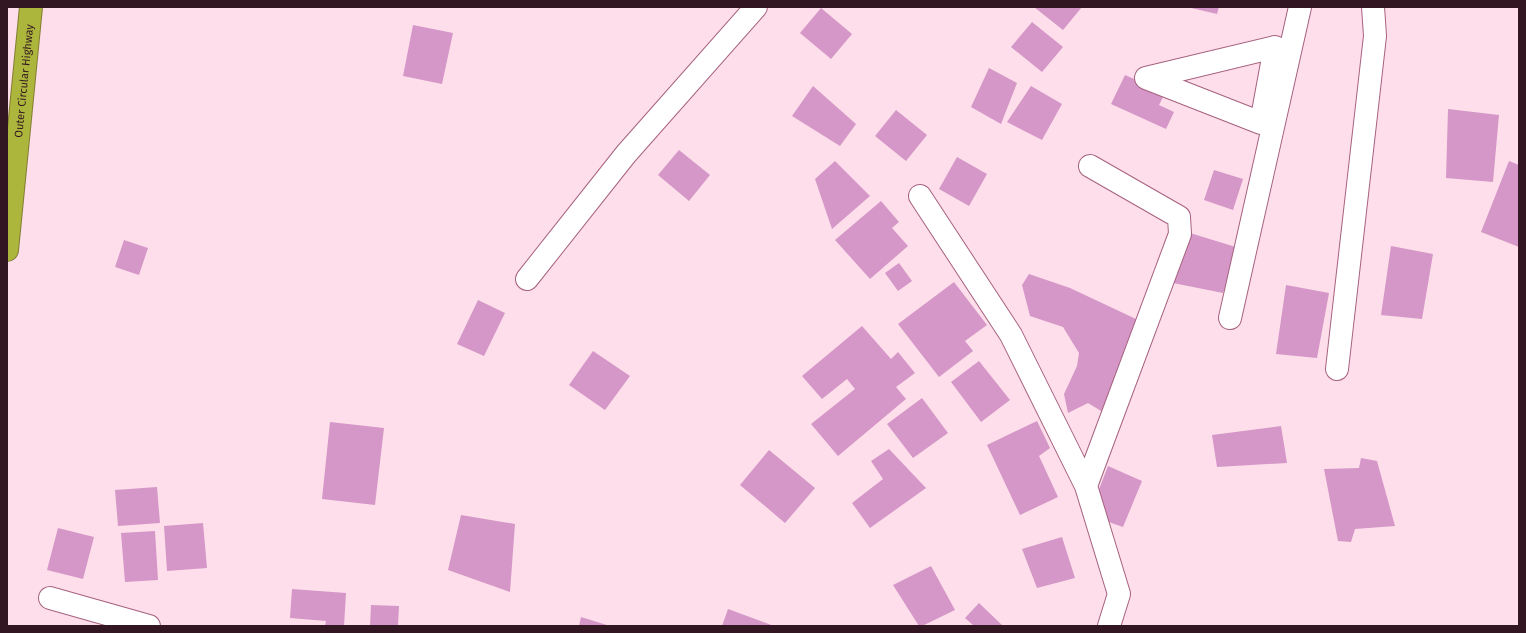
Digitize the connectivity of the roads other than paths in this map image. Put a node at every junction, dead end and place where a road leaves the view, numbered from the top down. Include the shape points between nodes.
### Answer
1 (31, 7) edge
2 (756, 7) edge
3 (1300, 7) edge
4 (1373, 7) edge
5 (1295, 30) junction
6 (1275, 47) junction
7 (1090, 166) dead end
8 (920, 196) dead end
9 (7, 250) edge
10 (527, 279) dead end
11 (1230, 318) dead end
12 (1337, 369) dead end
13 (1086, 486) junction
14 (50, 598) dead end
15 (149, 626) edge
16 (1109, 626) edge

1 - 9 highway, Outer Circular Highway
2 - 10 street via 626,154
3 - 5 street
4 - 12 street via 1375,36
5 - 6 street
5 - 11 street
6 - 6 street via 1161,74 1146,78 1261,123
7 - 13 street via 1179,217 1180,234
8 - 13 street via 1011,335
13 - 16 street via 1119,594
14 - 15 street

